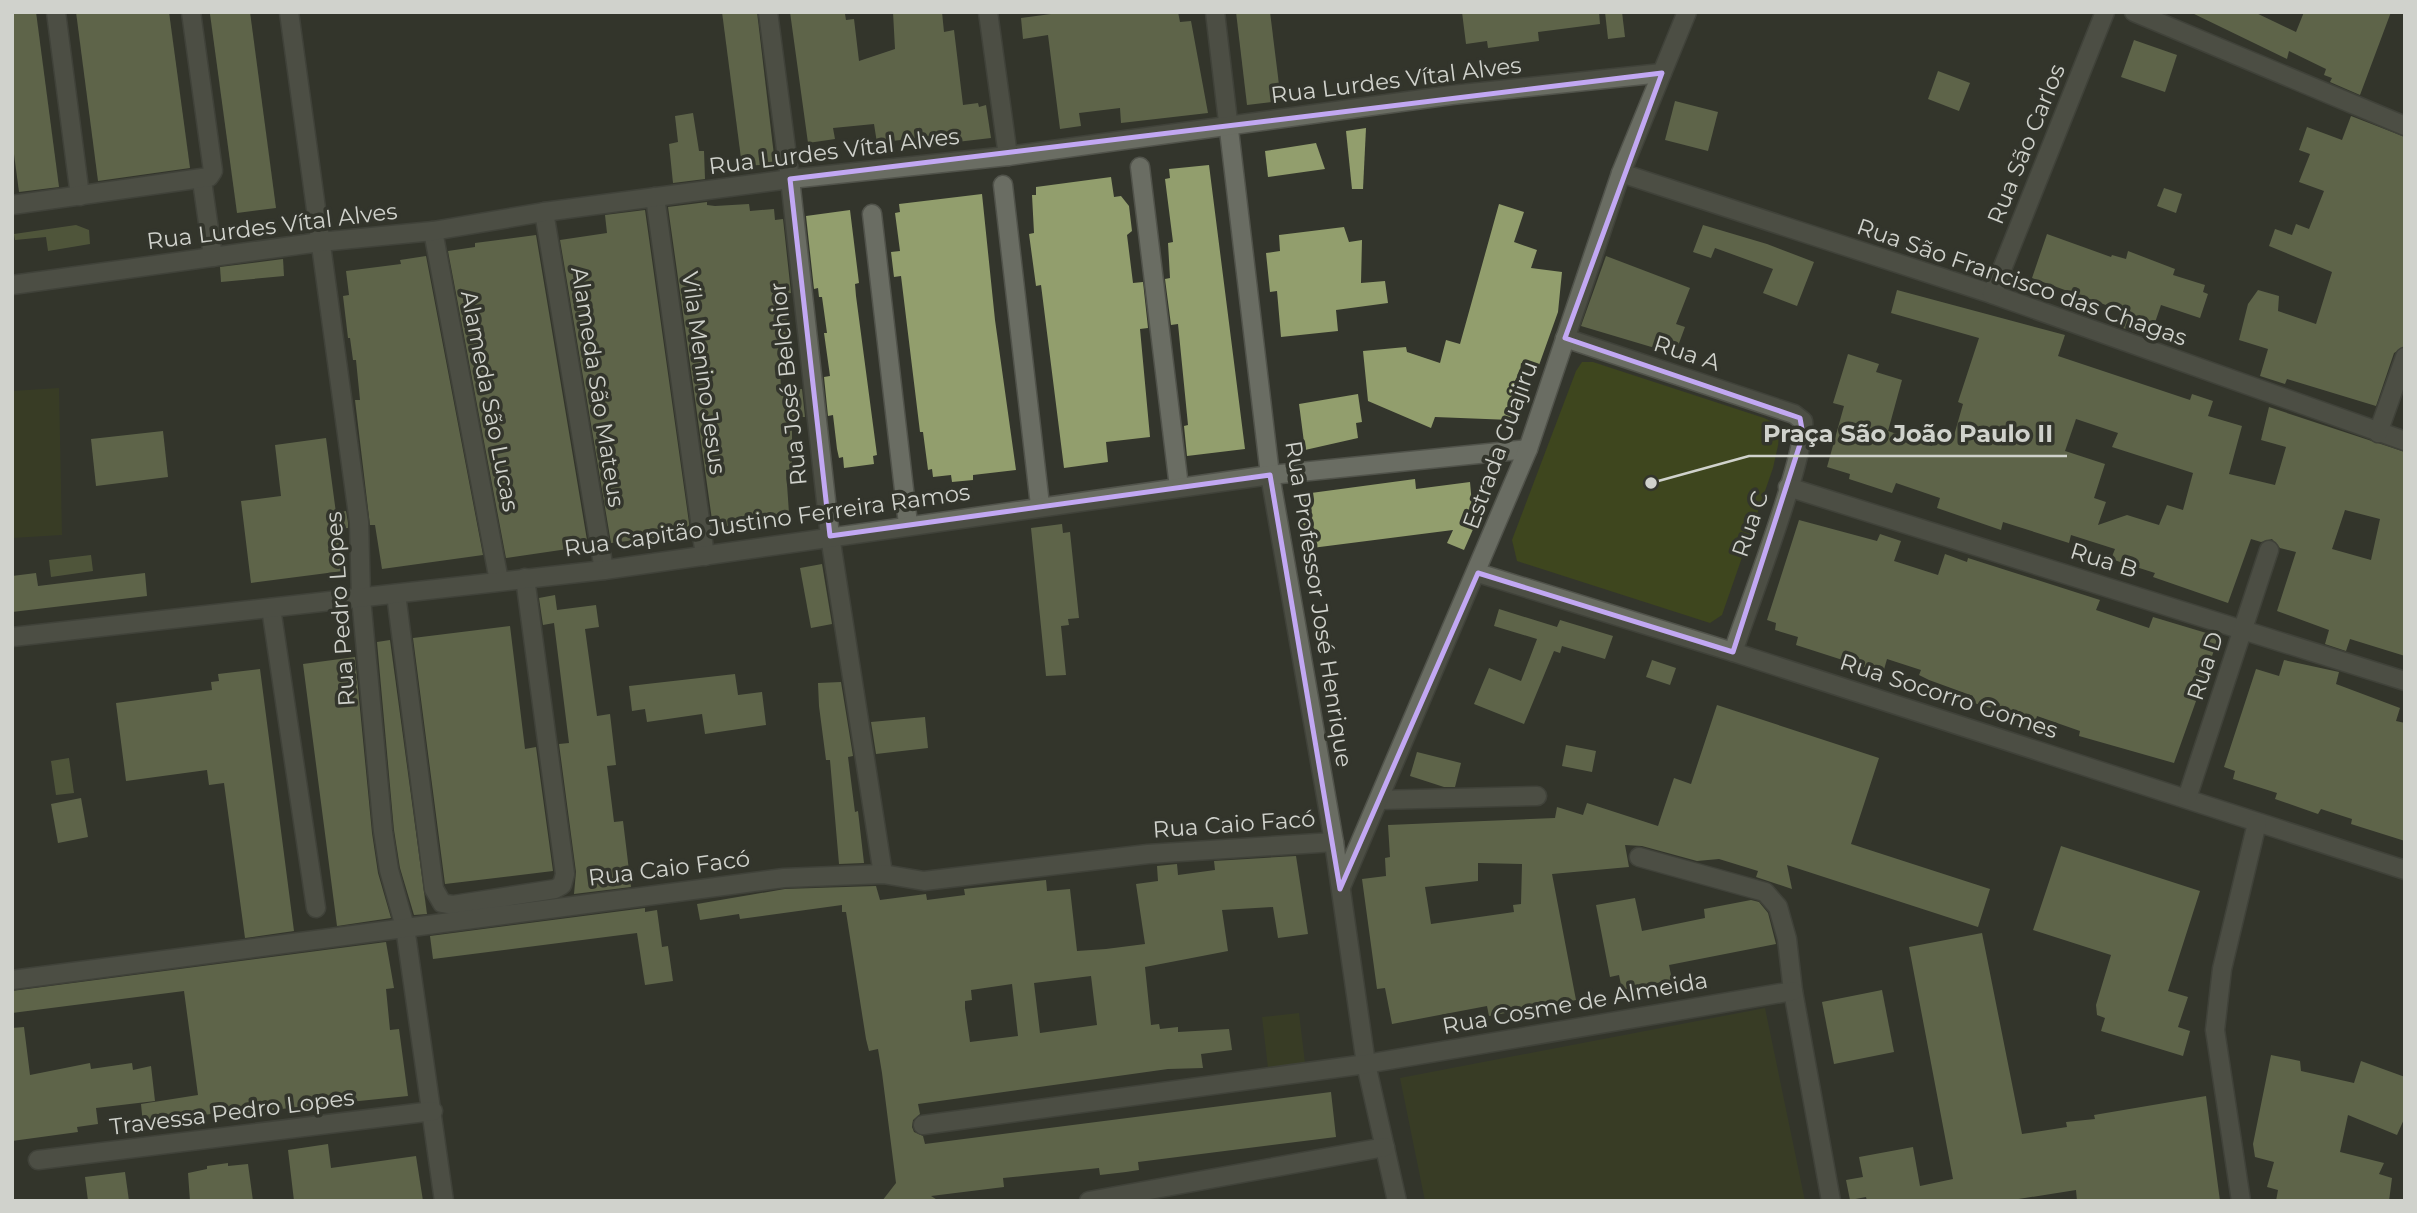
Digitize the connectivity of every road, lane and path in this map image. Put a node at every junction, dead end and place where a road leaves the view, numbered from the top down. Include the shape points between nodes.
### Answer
1 (56, 12) edge
2 (191, 12) edge
3 (289, 12) edge
4 (768, 12) edge
5 (988, 12) edge
6 (1214, 12) edge
7 (1687, 12) edge
8 (2105, 12) edge
9 (2134, 12) edge
10 (1662, 73) junction
11 (2405, 126) edge
12 (1230, 128) junction
13 (1008, 156) junction
14 (1140, 167) dead end
15 (1621, 173) junction
16 (790, 179) junction
17 (202, 181) junction
18 (1003, 185) dead end
19 (80, 196) junction
20 (655, 197) junction
21 (12, 205) edge
22 (544, 212) junction
23 (872, 214) dead end
24 (433, 232) junction
25 (320, 242) junction
26 (213, 257) junction
27 (12, 285) edge
28 (1992, 294) junction
29 (1565, 338) junction
30 (2405, 357) edge
31 (1794, 414) joint
32 (2378, 433) junction
33 (2405, 441) edge
34 (1528, 449) junction
35 (1270, 475) junction
36 (1179, 487) junction
37 (1788, 487) junction
38 (1040, 505) junction
39 (908, 524) junction
40 (830, 536) junction
41 (2269, 550) dead end
42 (705, 556) junction
43 (604, 569) junction
44 (1478, 573) junction
45 (525, 578) junction
46 (499, 581) junction
47 (396, 594) junction
48 (361, 597) junction
49 (271, 607) junction
50 (2243, 629) junction
51 (12, 637) edge
52 (1733, 652) junction
53 (2405, 681) edge
54 (1537, 796) dead end
55 (2187, 798) junction
56 (1379, 800) junction
57 (2257, 823) junction
58 (1334, 842) junction
59 (1639, 857) dead end
60 (2405, 870) edge
61 (883, 874) junction
62 (1340, 888) junction
63 (316, 908) dead end
64 (405, 927) junction
65 (12, 980) edge
66 (1793, 991) junction
67 (1366, 1064) junction
68 (433, 1111) junction
69 (923, 1125) dead end
70 (1385, 1147) junction
71 (38, 1160) dead end
72 (444, 1201) edge
73 (1089, 1201) edge
74 (1397, 1201) edge
75 (1831, 1201) edge
76 (2241, 1201) edge

1 - 19 street
2 - 17 street via 213,171
3 - 25 street, Rua Pedro Lopes
4 - 16 street, Rua José Belchior
5 - 13 street
6 - 12 street, Rua Professor José Henrique
7 - 10 street, Estrada Guajiru
8 - 28 street, Rua São Carlos
9 - 11 street
10 - 12 street, Rua Lurdes Vítal Alves via 1364,106
10 - 15 street, Estrada Guajiru
12 - 13 street, Rua Lurdes Vítal Alves
12 - 35 street, Rua Professor José Henrique
13 - 16 street, Rua Lurdes Vítal Alves
14 - 36 street
15 - 28 street, Rua São Francisco das Chagas
15 - 29 street, Estrada Guajiru
16 - 20 street, Rua Lurdes Vítal Alves
16 - 40 street, Rua José Belchior
17 - 19 street
17 - 26 street
18 - 38 street
19 - 21 street
20 - 22 street, Rua Lurdes Vítal Alves
20 - 42 street, Vila Menino Jesus
22 - 24 street, Rua Lurdes Vítal Alves
22 - 43 street, Alameda São Mateus
23 - 39 street
24 - 25 street, Rua Lurdes Vítal Alves
24 - 46 street, Alameda São Lucas
25 - 26 street, Rua Lurdes Vítal Alves
25 - 48 street, Rua Pedro Lopes via 359,522
26 - 27 street, Rua Lurdes Vítal Alves
28 - 32 street, Rua São Francisco das Chagas
29 - 31 street, Rua A
29 - 34 street, Estrada Guajiru
30 - 32 street
31 - 37 street, Rua C via 1804,428
32 - 33 street, Rua São Francisco das Chagas
34 - 35 street, Rua Capitão Justino Ferreira Ramos
34 - 44 street, Estrada Guajiru
35 - 36 street, Rua Capitão Justino Ferreira Ramos
35 - 58 street, Rua Professor José Henrique
36 - 38 street, Rua Capitão Justino Ferreira Ramos
37 - 50 street, Rua B
37 - 52 street, Rua C
38 - 39 street, Rua Capitão Justino Ferreira Ramos
39 - 40 street, Rua Capitão Justino Ferreira Ramos
40 - 42 street, Rua Capitão Justino Ferreira Ramos
40 - 61 street, Rua José Belchior
41 - 50 street, Rua D
42 - 43 street, Rua Capitão Justino Ferreira Ramos
43 - 45 street, Rua Capitão Justino Ferreira Ramos
44 - 52 street, Rua Socorro Gomes
44 - 56 street, Estrada Guajiru
45 - 46 street, Rua Capitão Justino Ferreira Ramos
45 - 47 street via 565,874 562,885 555,889 453,905 442,903 434,889
46 - 47 street, Rua Capitão Justino Ferreira Ramos
47 - 48 street, Rua Capitão Justino Ferreira Ramos
48 - 49 street, Rua Capitão Justino Ferreira Ramos
48 - 64 street, Rua Pedro Lopes via 383,831
49 - 51 street, Rua Capitão Justino Ferreira Ramos
49 - 63 street
50 - 53 street, Rua B
50 - 55 street, Rua D
52 - 55 street, Rua Socorro Gomes
54 - 56 street
55 - 57 street, Rua Socorro Gomes
56 - 62 street, Estrada Guajiru
57 - 60 street, Rua Socorro Gomes
57 - 76 street via 2222,970 2215,1030
58 - 61 street, Rua Caio Facó via 1148,854 924,881
58 - 62 street, Rua Professor José Henrique
59 - 66 street via 1765,892 1778,907
61 - 64 street, Rua Caio Facó via 784,878
62 - 67 street, Rua Professor José Henrique
64 - 65 street, Rua Caio Facó
64 - 68 street, Rua Pedro Lopes
66 - 67 street, Rua Cosme de Almeida
66 - 75 street
67 - 69 street, Rua Cosme de Almeida
67 - 70 street, Rua Professor José Henrique
68 - 71 street, Travessa Pedro Lopes
68 - 72 street, Rua Pedro Lopes
70 - 73 street
70 - 74 street, Rua Professor José Henrique

